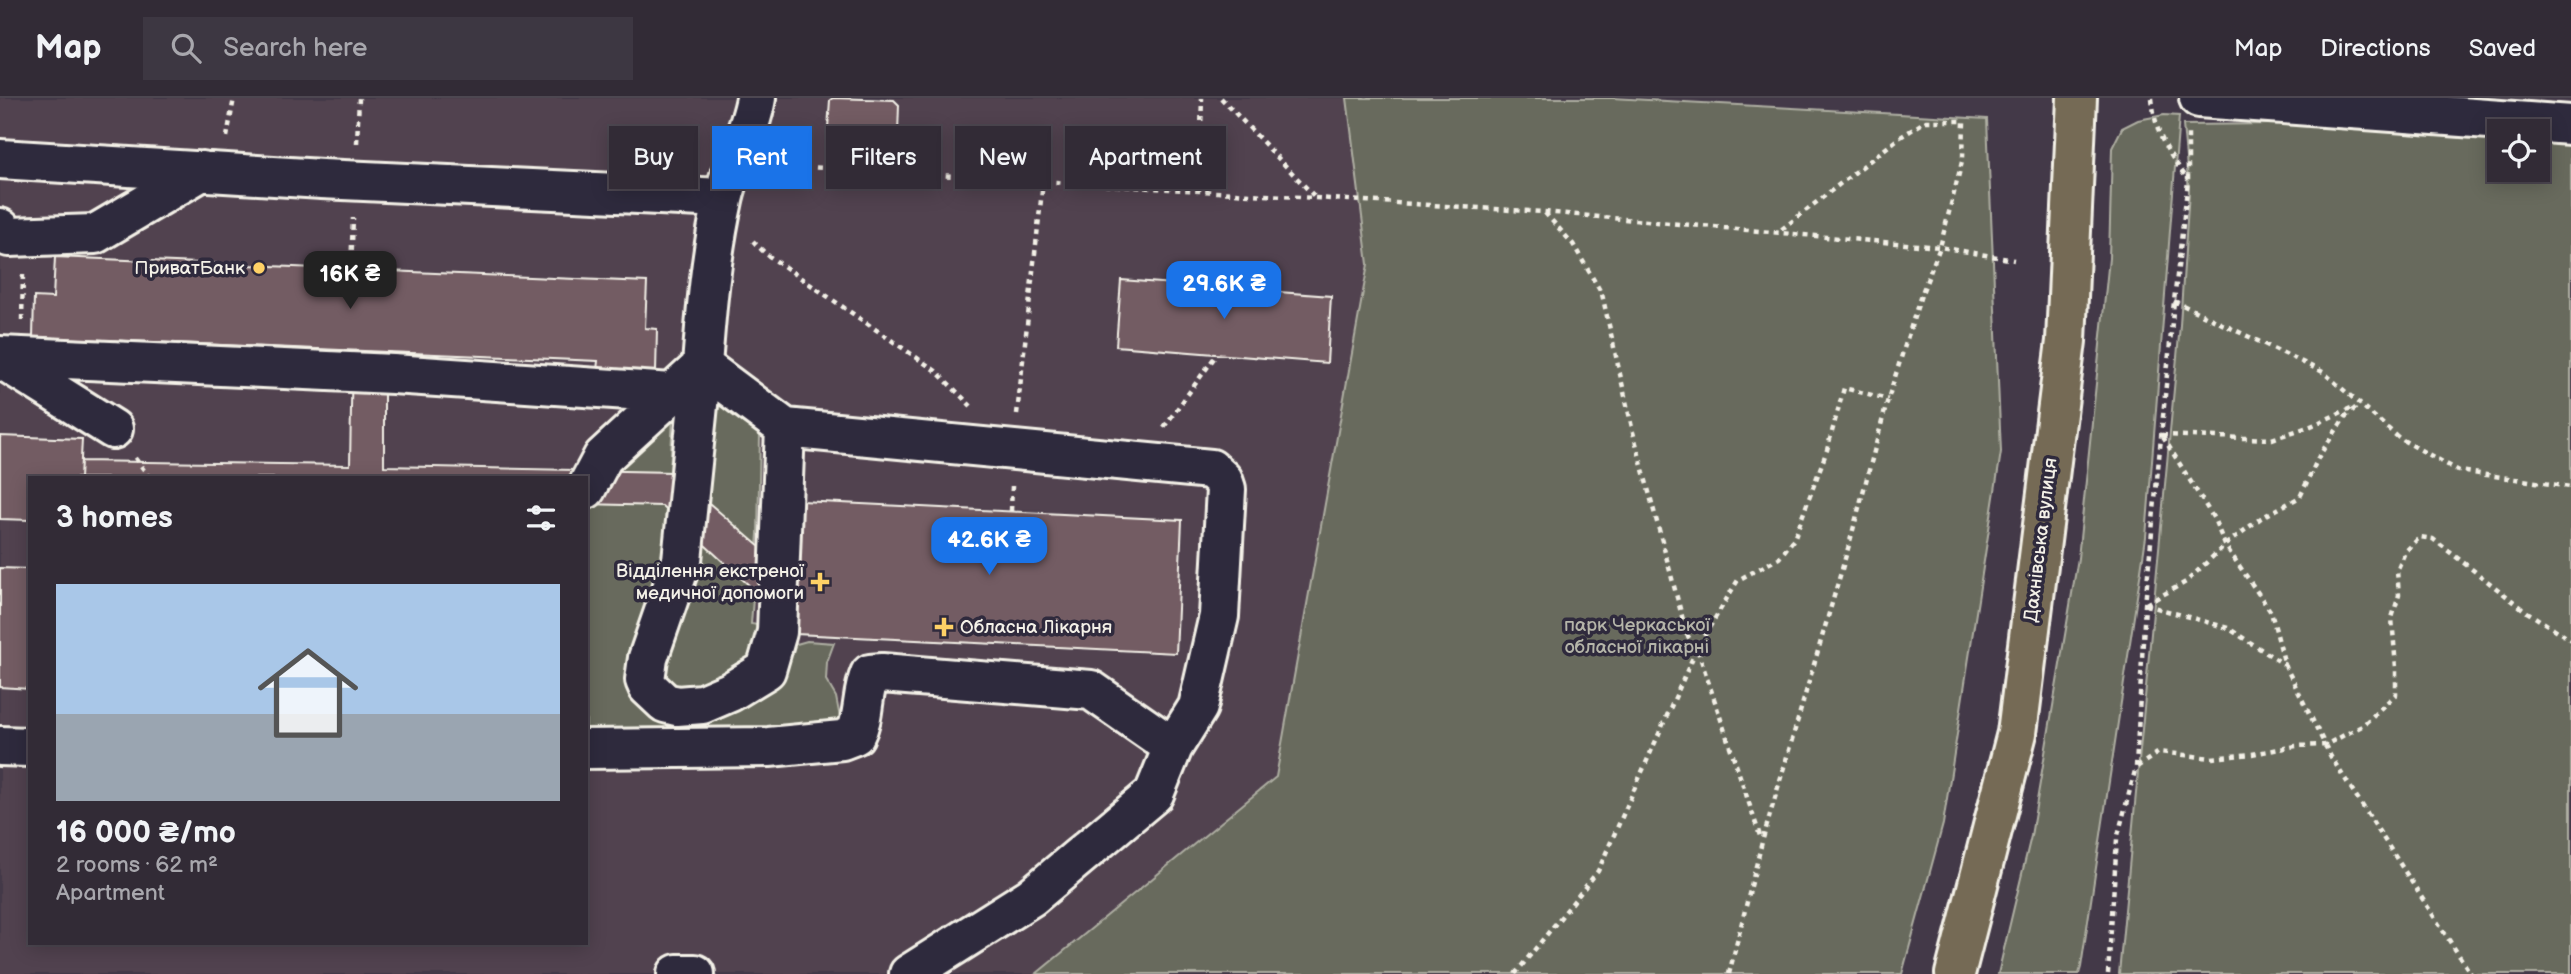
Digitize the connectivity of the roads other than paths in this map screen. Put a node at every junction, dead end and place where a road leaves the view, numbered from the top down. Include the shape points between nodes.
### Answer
1 (756, 98) edge
2 (2077, 98) edge
3 (2477, 109) edge
4 (2194, 112) edge
5 (2571, 125) edge
6 (0, 159) edge
7 (202, 171) junction
8 (723, 198) junction
9 (12, 232) edge
10 (7, 357) edge
11 (114, 361) junction
12 (702, 366) junction
13 (672, 393) junction
14 (785, 428) junction
15 (588, 485) edge
16 (0, 746) edge
17 (28, 747) edge
18 (1173, 747) junction
19 (588, 748) edge
20 (677, 974) edge
21 (695, 974) edge
22 (909, 974) edge
23 (1955, 974) edge

1 - 8 lane
2 - 23 main road, Дахнівська вулиця via 2066,341 2017,733
3 - 4 lane
3 - 5 lane
6 - 7 lane
7 - 8 lane
7 - 9 lane via 95,234
8 - 12 lane
10 - 11 lane
10 - 11 lane via 113,429
11 - 13 lane
12 - 13 lane
12 - 14 lane
12 - 14 lane via 682,560 648,658 645,680 665,703 702,704 766,670 777,632
13 - 15 lane via 603,457
14 - 18 lane via 1211,469 1226,489 1219,616 1198,707
16 - 17 lane
18 - 19 lane via 1091,690 882,673 870,674 861,722 855,735 842,740 769,747
18 - 22 lane via 1154,794 1031,897
20 - 21 lane

